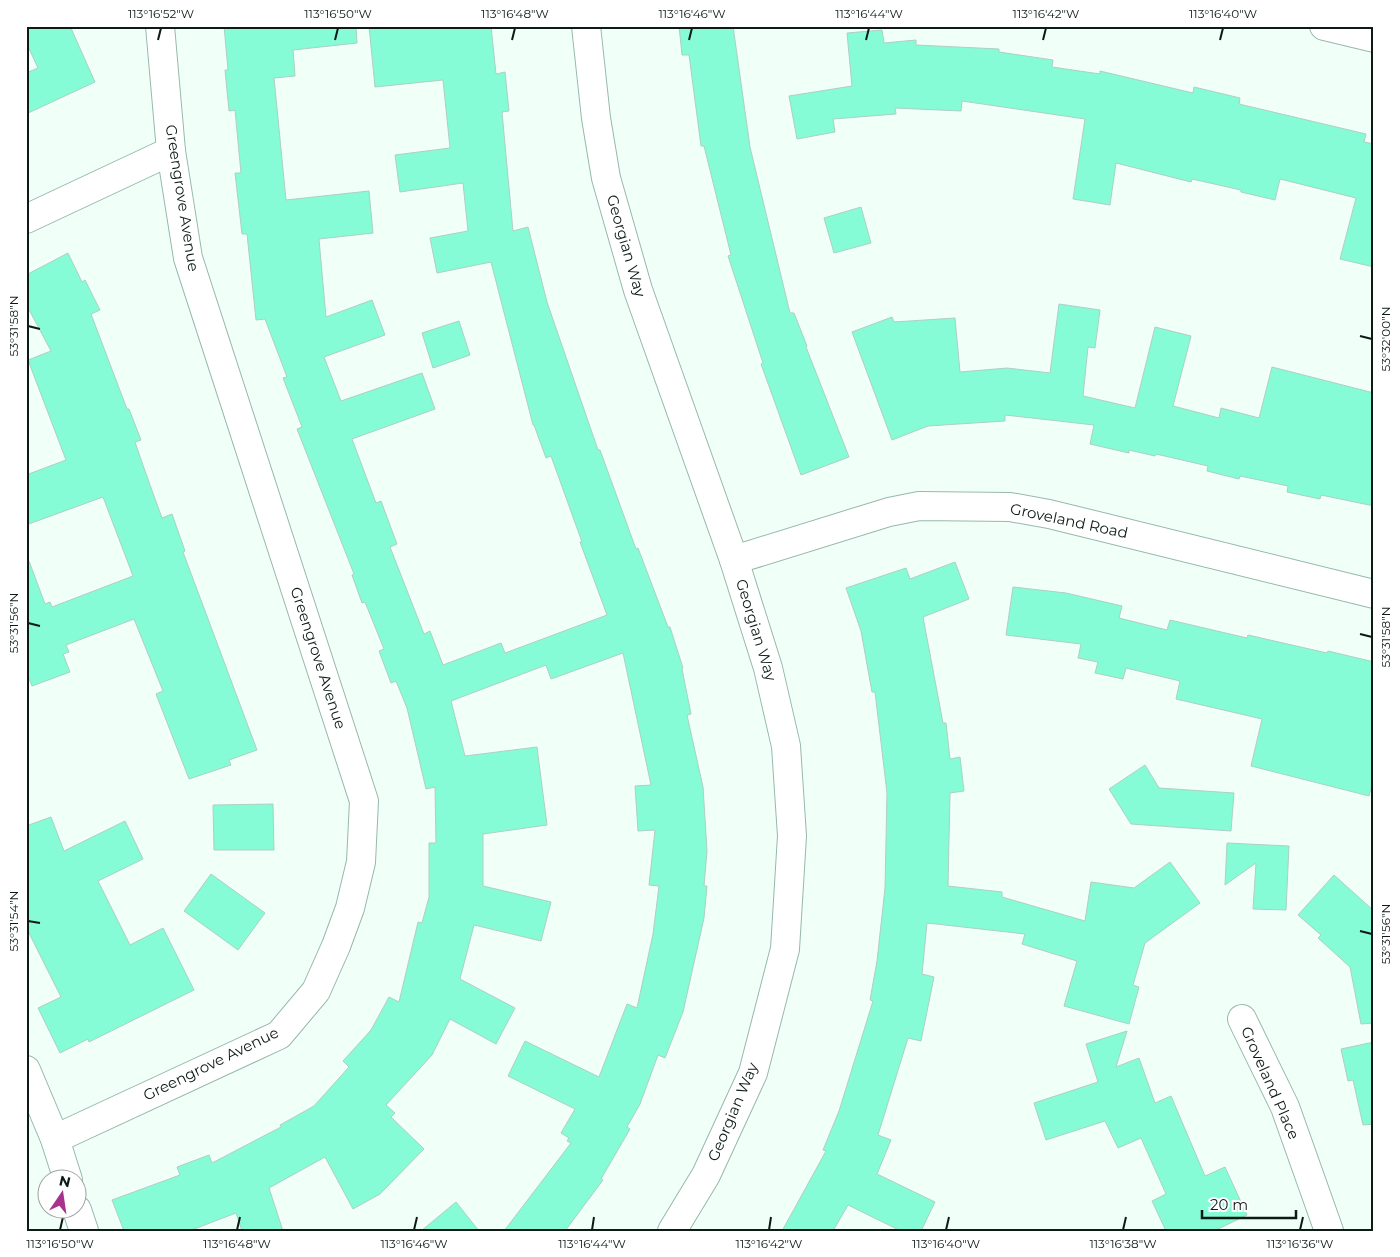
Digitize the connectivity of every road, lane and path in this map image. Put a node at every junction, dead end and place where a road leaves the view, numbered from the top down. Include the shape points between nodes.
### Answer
1 (160, 26) edge
2 (586, 26) edge
3 (1324, 26) edge
4 (1374, 38) edge
5 (172, 150) junction
6 (26, 219) edge
7 (734, 560) junction
8 (1374, 594) edge
9 (1242, 1019) dead end
10 (26, 1070) edge
11 (54, 1139) junction
12 (65, 1170) edge
13 (672, 1231) edge
14 (1329, 1231) edge

1 - 5 street, Greengrove Avenue
2 - 7 street, Georgian Way via 606,178 638,290
3 - 4 street
5 - 6 street
5 - 11 street, Greengrove Avenue via 188,258 364,801 361,862 350,908 316,991 279,1035
7 - 8 street, Groveland Road via 889,512 919,506 1010,507
7 - 13 street, Georgian Way via 768,668 786,746 792,836 785,949 753,1073 706,1175
9 - 14 street, Groveland Place via 1285,1107
10 - 11 street
11 - 12 street

